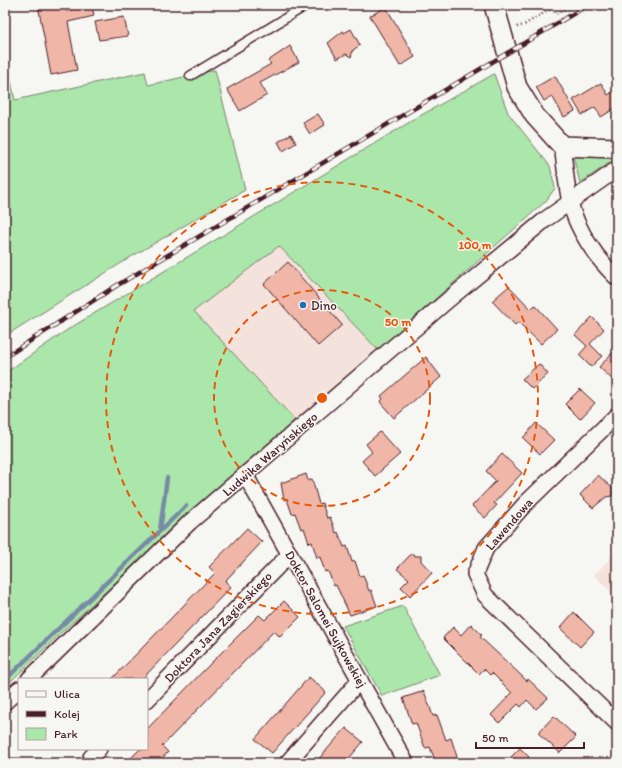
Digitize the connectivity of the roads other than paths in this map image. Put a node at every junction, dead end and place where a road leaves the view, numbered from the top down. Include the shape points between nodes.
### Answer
1 (307, 5) edge
2 (494, 5) edge
3 (190, 76) dead end
4 (562, 146) junction
5 (617, 148) edge
6 (617, 169) edge
7 (570, 201) junction
8 (617, 278) edge
9 (617, 416) edge
10 (244, 476) junction
11 (290, 554) junction
12 (30, 678) edge
13 (360, 680) junction
14 (18, 689) edge
15 (148, 699) edge
16 (5, 702) edge
17 (617, 723) edge
18 (288, 763) edge
19 (406, 763) edge

1 - 3 lane
2 - 4 street via 517,87 535,116
4 - 5 street
4 - 7 street
6 - 7 street, Ludwika Waryńskiego
7 - 8 street via 578,224 602,263
7 - 10 street, Ludwika Waryńskiego via 448,300
9 - 17 street, Lawendowa via 525,504 486,548 475,574 485,594
10 - 11 street, Doktor Salomei Sujkowskiej
10 - 12 street, Ludwika Waryńskiego via 190,522
11 - 13 street, Doktor Salomei Sujkowskiej
11 - 15 street, Doktora Jana Zagierskiego
13 - 18 street
13 - 19 street, Doktor Salomei Sujkowskiej
14 - 16 street

